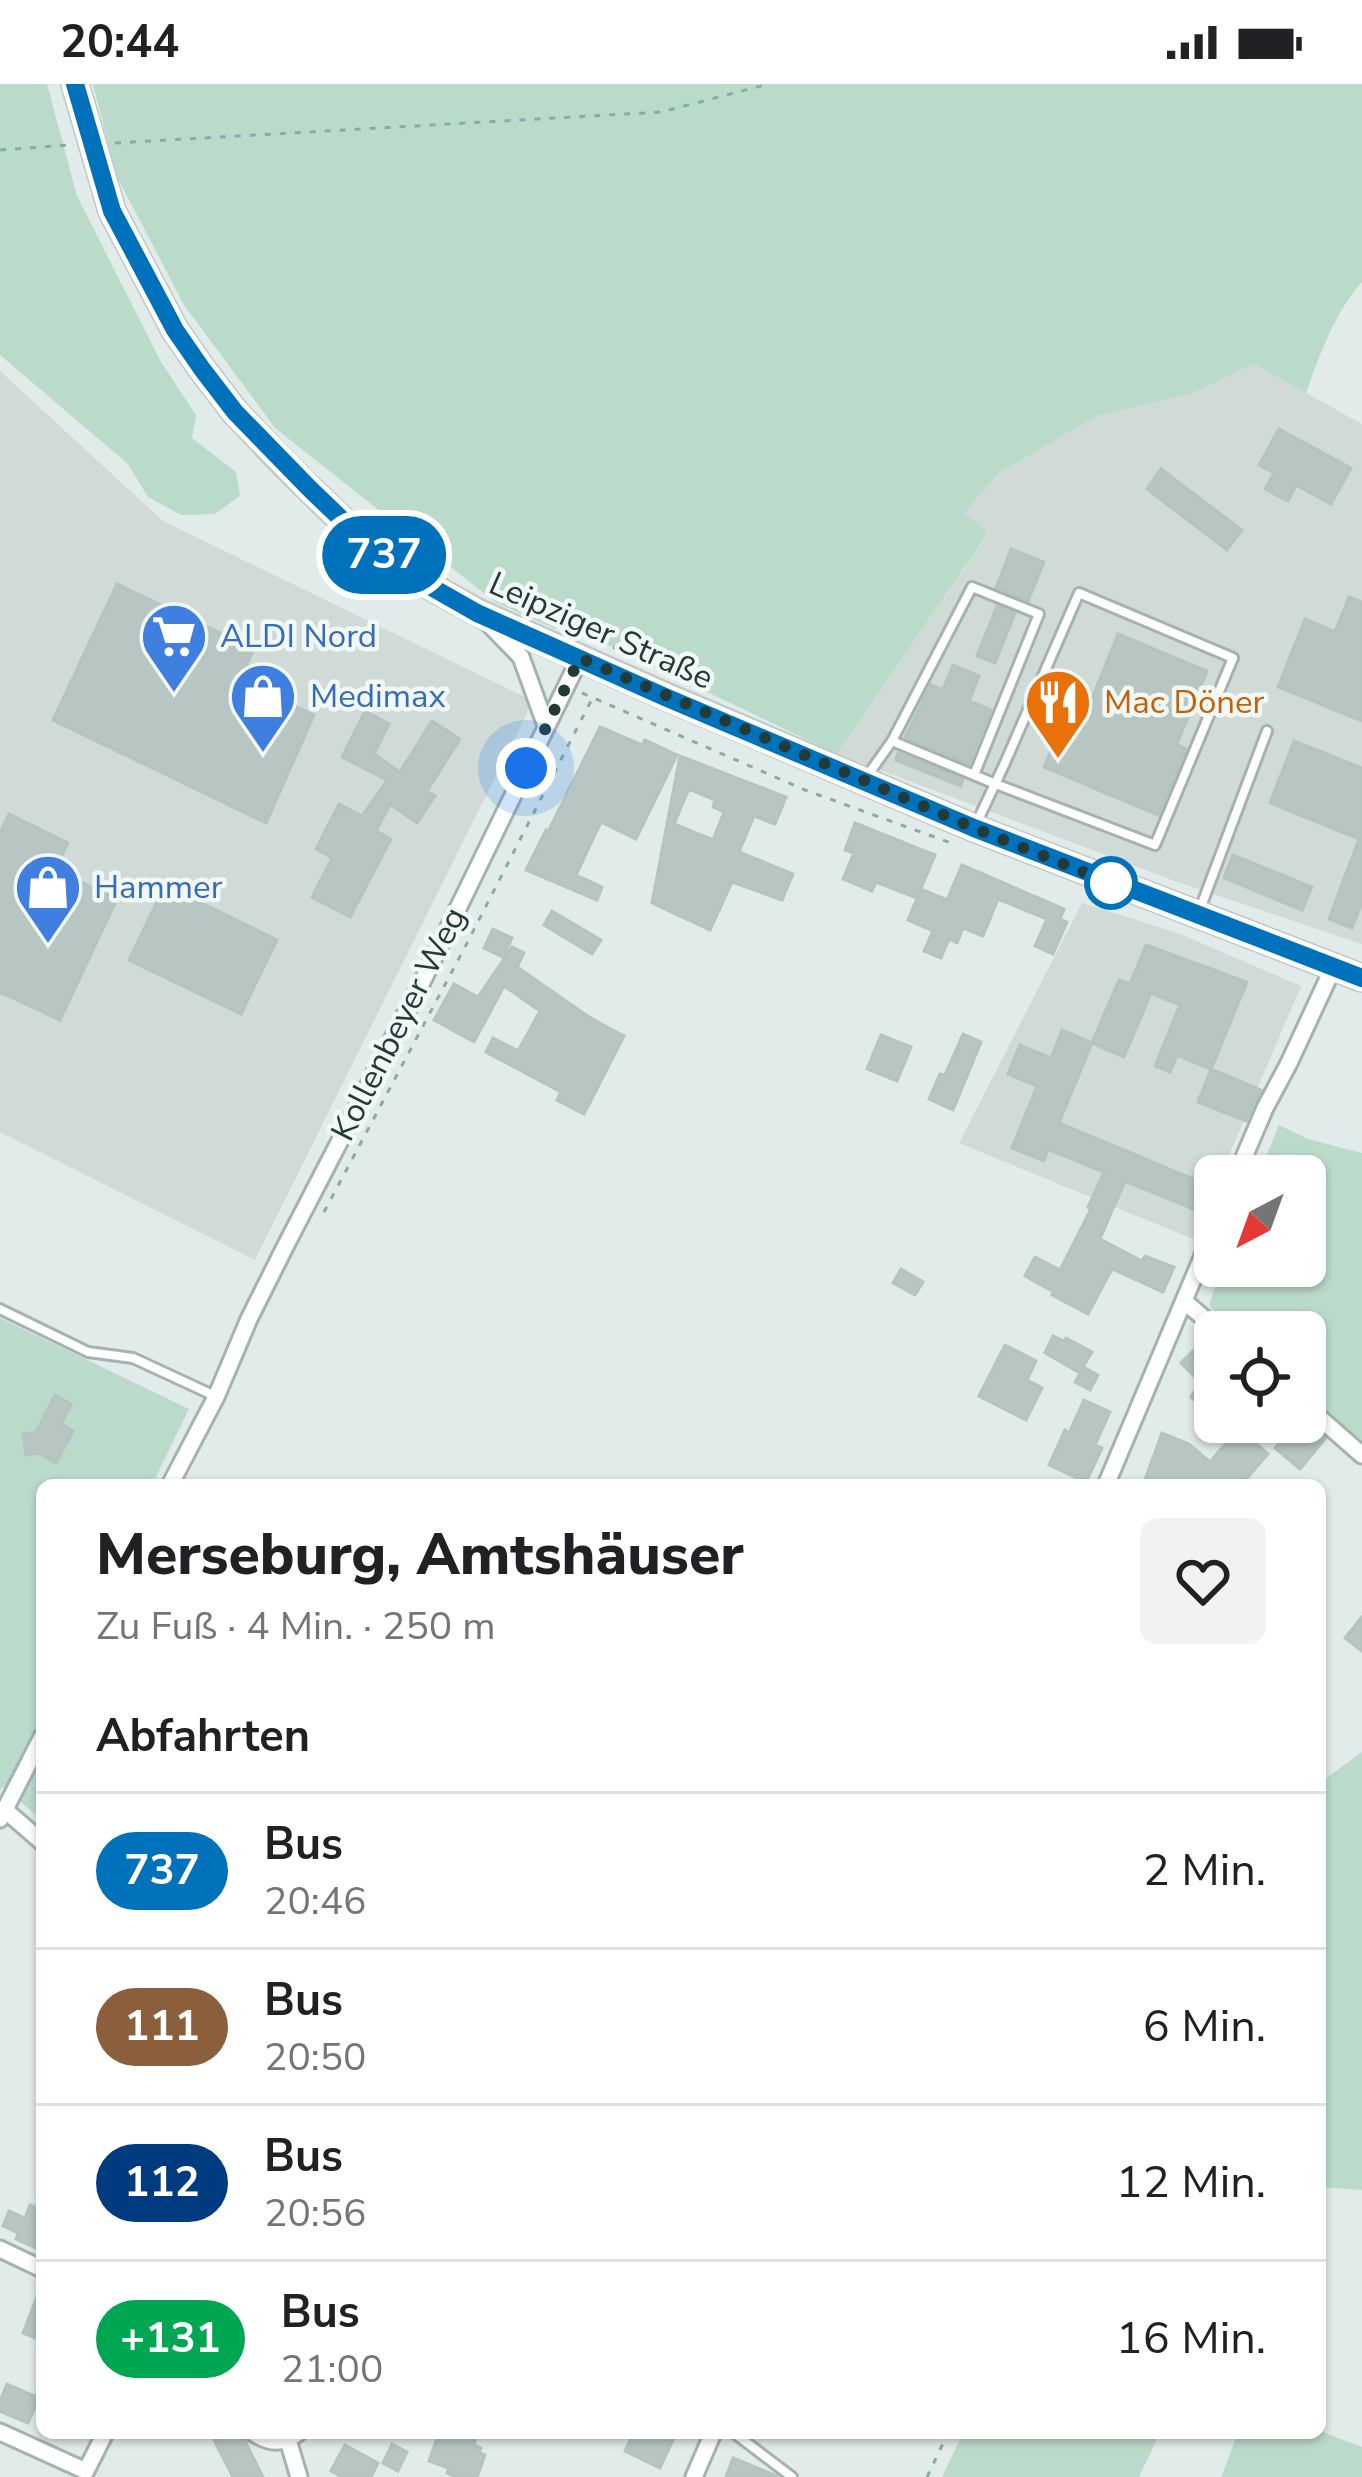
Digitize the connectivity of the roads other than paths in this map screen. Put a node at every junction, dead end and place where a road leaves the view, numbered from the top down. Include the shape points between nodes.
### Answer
1 (78, 95) edge
2 (477, 613) junction
3 (580, 658) junction
4 (546, 727) junction
5 (1268, 731) dead end
6 (892, 741) junction
7 (974, 776) junction
8 (864, 780) junction
9 (993, 783) junction
10 (974, 828) junction
11 (1198, 916) junction
12 (1333, 968) junction
13 (1362, 978) edge
14 (1245, 1155) edge
15 (1194, 1277) edge
16 (1184, 1301) junction
17 (0, 1309) edge
18 (1196, 1311) edge
19 (216, 1397) junction
20 (1326, 1424) edge
21 (1362, 1455) edge
22 (173, 1479) edge
23 (1109, 1479) edge
24 (36, 1749) edge
25 (2, 1815) edge
26 (36, 1838) edge
27 (0, 2249) edge
28 (36, 2266) edge
29 (0, 2432) edge
30 (103, 2439) edge
31 (294, 2439) edge
32 (710, 2439) edge
33 (742, 2439) edge
34 (92, 2474) edge
35 (298, 2477) edge
36 (694, 2477) edge
37 (792, 2477) edge

1 - 2 main road, Leipziger Straße via 82,145 112,211 175,330 235,412 359,536
2 - 3 main road, Leipziger Straße
2 - 4 street via 521,657
3 - 4 street, Kollenbeyer Weg
3 - 8 main road, Leipziger Straße
4 - 19 street, Kollenbeyer Weg
5 - 11 lane
6 - 7 lane
6 - 7 lane via 972,586 1039,614
6 - 8 lane
7 - 9 lane
8 - 10 main road, Leipziger Straße
9 - 9 lane via 1079,593 1233,658 1155,844
9 - 10 lane
10 - 11 main road, Leipziger Straße
11 - 12 main road, Leipziger Straße
12 - 13 main road, Leipziger Straße
12 - 14 street
15 - 16 street
16 - 18 street
16 - 23 street
17 - 19 lane via 88,1352 133,1358
19 - 22 street
20 - 21 street
24 - 25 street
25 - 26 street
27 - 28 street
29 - 34 street
30 - 34 street
31 - 35 street
32 - 36 street
33 - 37 lane

